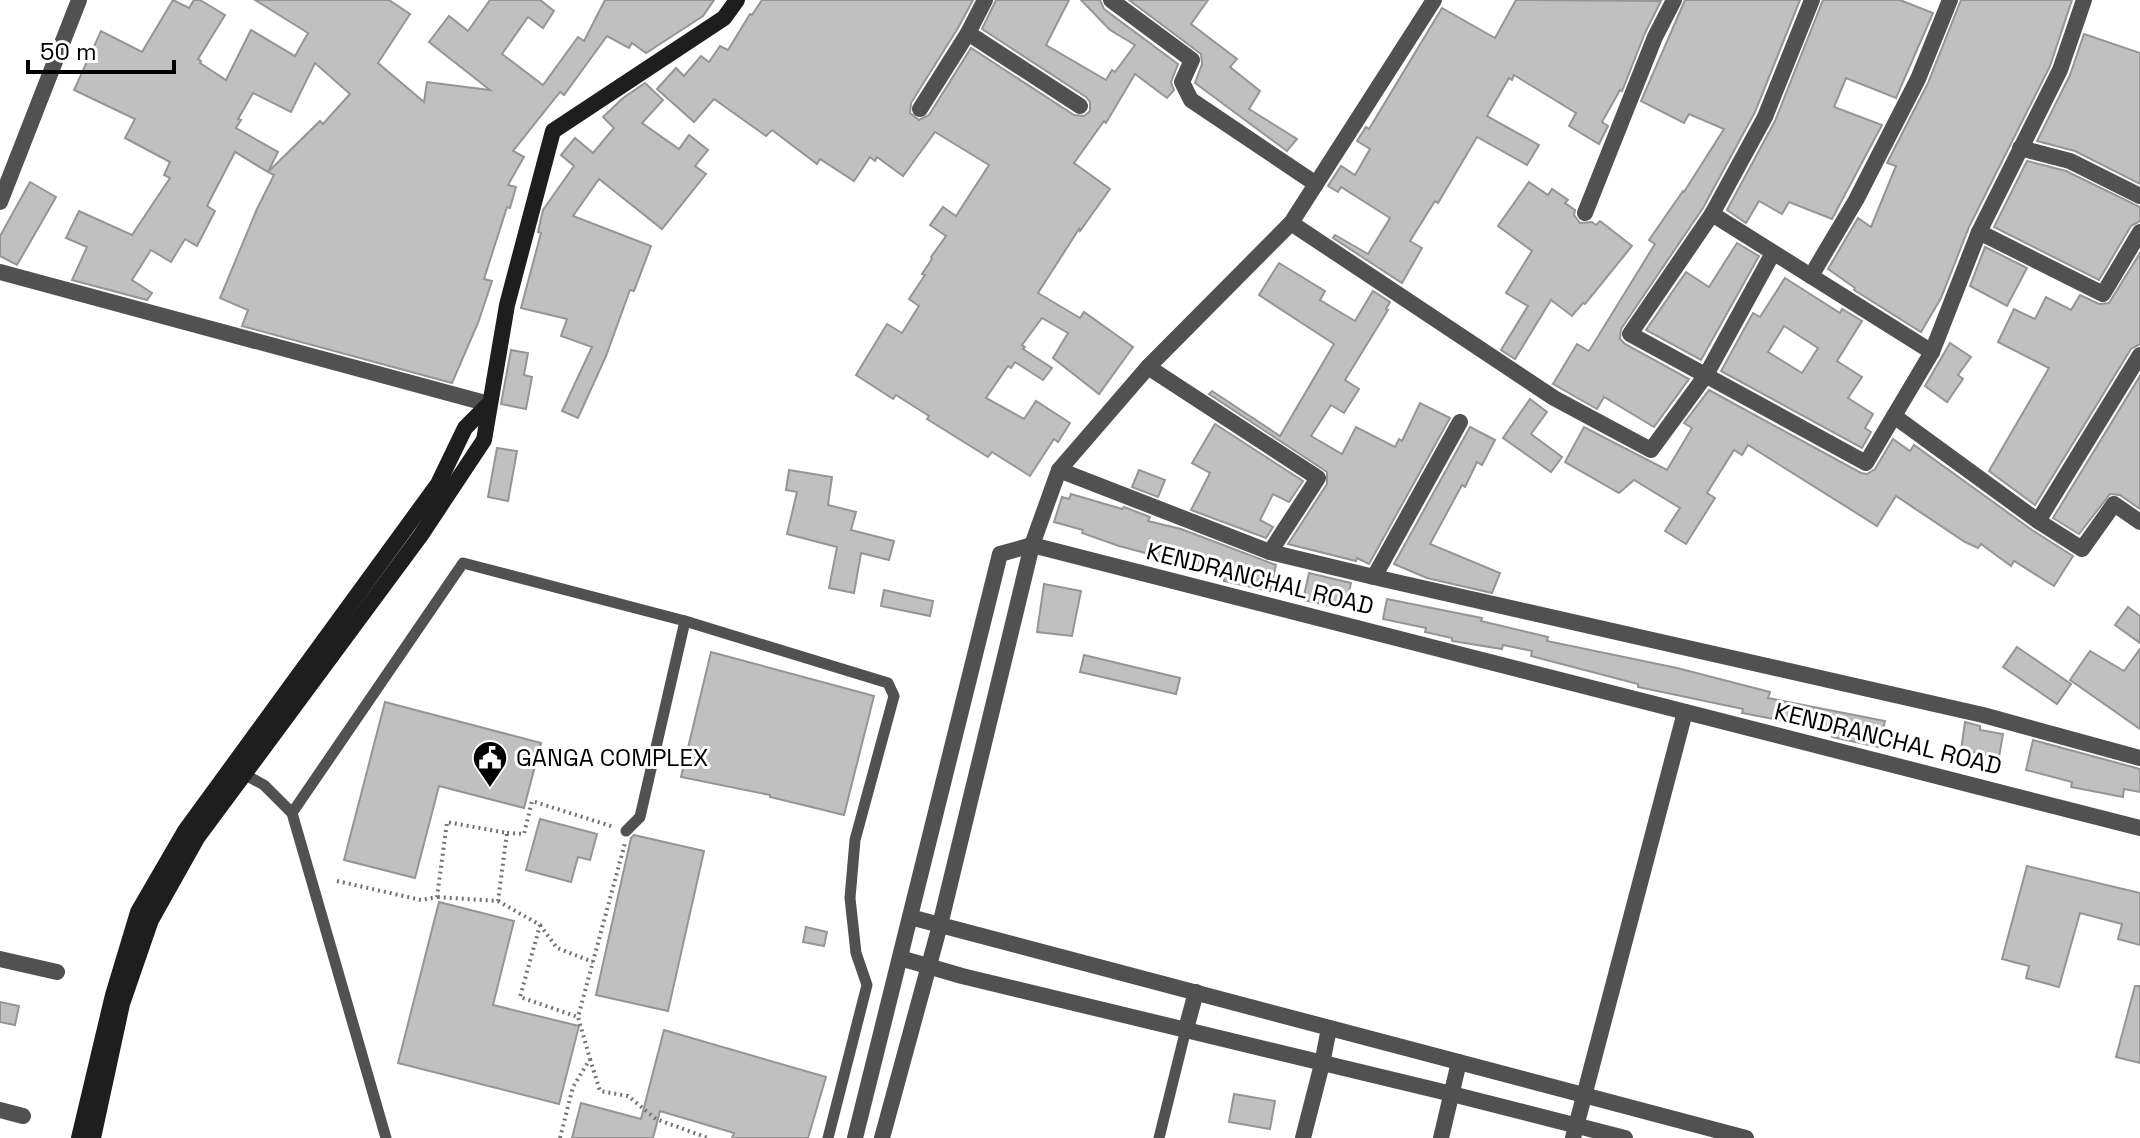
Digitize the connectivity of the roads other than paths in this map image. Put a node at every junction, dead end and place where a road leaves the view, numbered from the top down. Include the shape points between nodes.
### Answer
1 (79, 0) edge
2 (737, 0) edge
3 (985, 0) edge
4 (1111, 0) edge
5 (1434, 0) edge
6 (1674, 0) edge
7 (1812, 0) edge
8 (1950, 0) edge
9 (2084, 0) edge
10 (968, 33) junction
11 (1080, 106) dead end
12 (920, 109) dead end
13 (2020, 148) junction
14 (1316, 184) junction
15 (2140, 196) edge
16 (0, 202) edge
17 (1585, 213) dead end
18 (1712, 214) junction
19 (1291, 223) junction
20 (1979, 232) junction
21 (2140, 232) edge
22 (1773, 253) junction
23 (0, 272) edge
24 (1811, 276) junction
25 (1932, 352) junction
26 (2140, 355) edge
27 (1148, 367) junction
28 (1706, 375) junction
29 (489, 404) junction
30 (1894, 416) junction
31 (1460, 422) dead end
32 (1059, 470) junction
33 (2038, 521) junction
34 (2140, 522) edge
35 (1032, 545) junction
36 (1270, 552) junction
37 (1374, 577) junction
38 (685, 621) junction
39 (1685, 712) junction
40 (2140, 758) edge
41 (238, 771) junction
42 (292, 813) junction
43 (2140, 828) edge
44 (626, 831) road end
45 (910, 917) junction
46 (940, 925) junction
47 (900, 958) junction
48 (0, 959) edge
49 (928, 966) junction
50 (57, 972) dead end
51 (1196, 992) junction
52 (1329, 1028) junction
53 (1186, 1029) junction
54 (1459, 1062) junction
55 (1322, 1064) junction
56 (1452, 1094) junction
57 (1583, 1095) junction
58 (0, 1110) edge
59 (23, 1116) dead end
60 (1575, 1132) edge
61 (1714, 1134) edge
62 (79, 1138) edge
63 (93, 1138) edge
64 (386, 1138) edge
65 (828, 1138) edge
66 (855, 1138) edge
67 (882, 1138) edge
68 (1159, 1138) edge
69 (1303, 1138) edge
70 (1441, 1138) edge
71 (1625, 1138) edge
72 (1746, 1138) edge

1 - 16 street
2 - 29 main road via 724,18 553,131 507,305
3 - 10 street
4 - 14 street via 1192,60 1182,82 1191,100
5 - 14 street
6 - 17 street
7 - 18 street via 1765,117
8 - 24 street via 1918,79
9 - 13 street via 2060,70
10 - 11 street
10 - 12 street
13 - 15 street via 2070,161
13 - 20 street
14 - 19 street
18 - 22 street
18 - 28 street via 1630,334
19 - 27 street
19 - 28 street via 1554,398 1651,450
20 - 21 street via 2103,294
20 - 25 street
22 - 24 street
22 - 28 street
23 - 29 street
24 - 25 street
25 - 30 street
26 - 33 street
27 - 32 street
27 - 36 street via 1318,478
28 - 30 street via 1866,463
29 - 41 main road via 484,440 437,511
30 - 33 street
31 - 37 street
32 - 35 street
32 - 36 street
33 - 34 street via 2082,549 2114,504
35 - 39 street, KENDRANCHAL ROAD
35 - 45 street via 1000,554
35 - 46 street
36 - 37 street
37 - 40 street via 1983,715
38 - 42 lane via 463,563
38 - 44 lane via 640,817
38 - 65 lane via 888,683 894,696 855,840 850,898 856,953 867,985
39 - 43 street, KENDRANCHAL ROAD
39 - 57 street
41 - 42 lane via 264,785
41 - 62 main road via 185,831 138,912
41 - 63 main road via 151,920 122,1004
42 - 64 lane
45 - 46 street
45 - 47 street
46 - 49 street
46 - 51 street
47 - 49 street
47 - 66 street
48 - 50 street
49 - 53 street
49 - 67 street
51 - 52 street
51 - 53 street
52 - 54 street
52 - 55 street
53 - 55 street
53 - 68 lane
54 - 56 street
54 - 57 street
55 - 56 street
55 - 69 street
56 - 60 street
56 - 70 street
57 - 60 street
57 - 61 street
58 - 59 street
60 - 71 street
61 - 72 street

